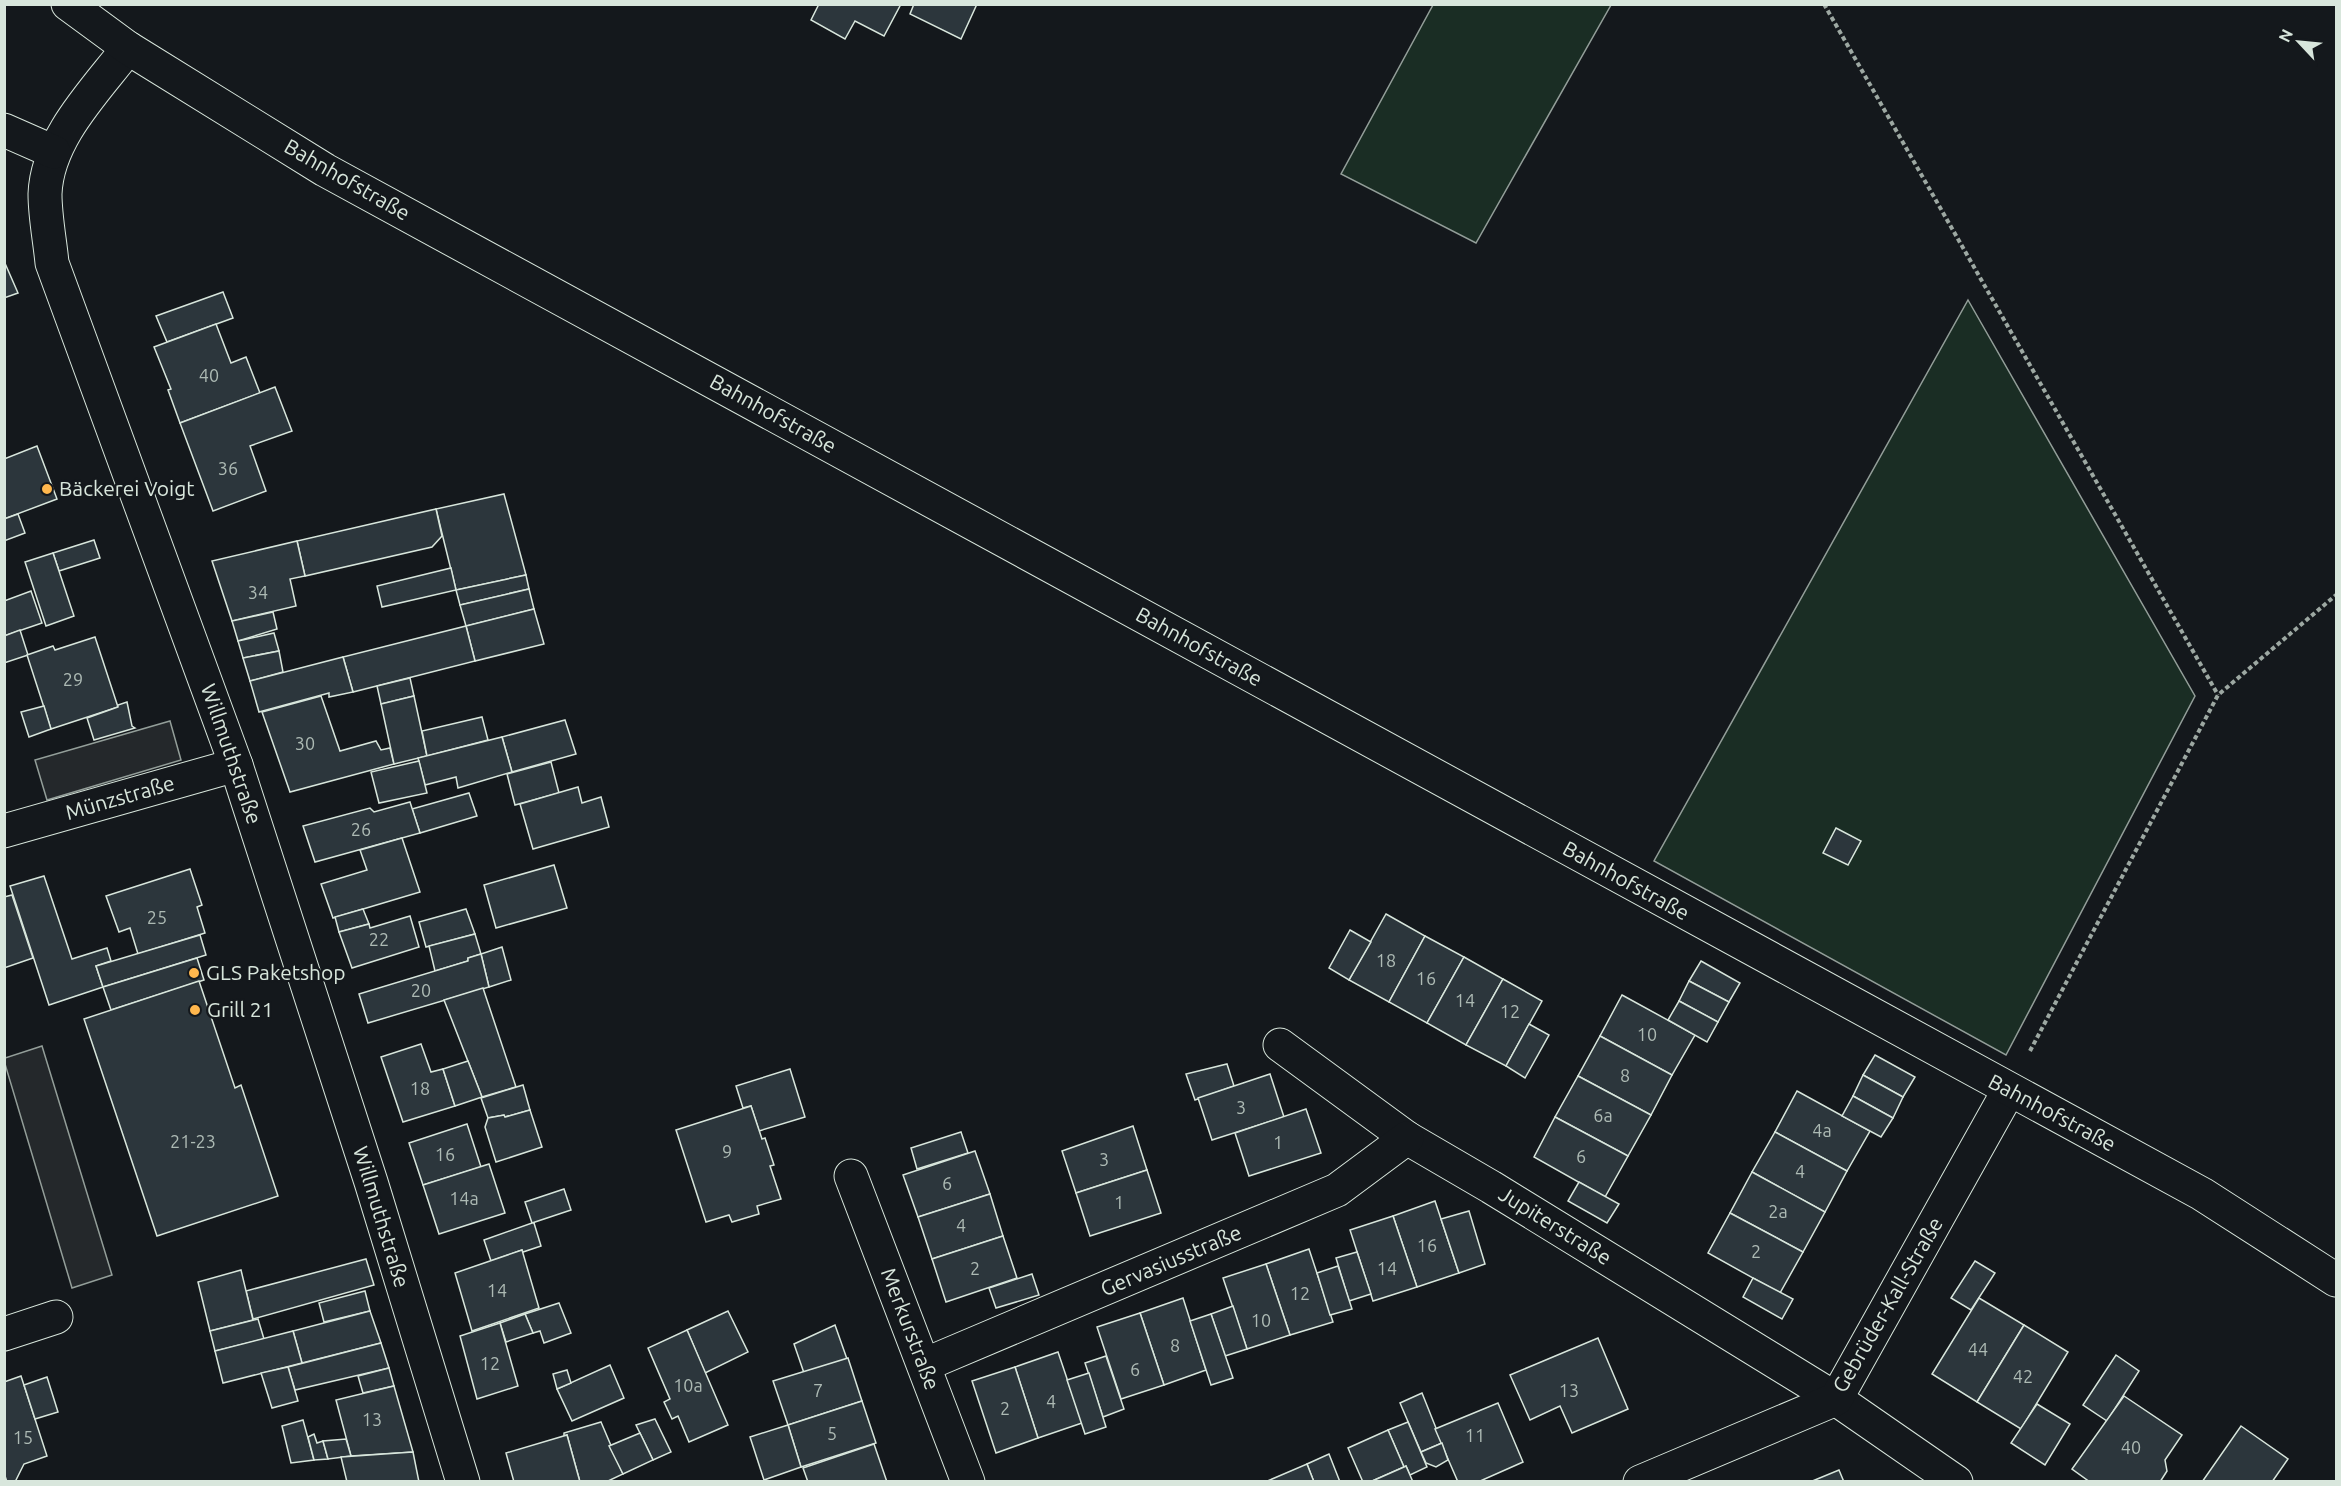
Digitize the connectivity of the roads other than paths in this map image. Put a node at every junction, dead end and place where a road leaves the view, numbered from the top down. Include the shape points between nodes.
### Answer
1 (70, 5) edge
2 (128, 48) junction
3 (4, 130) edge
4 (54, 152) junction
5 (236, 765) junction
6 (4, 831) edge
7 (1280, 1045) dead end
8 (2009, 1090) junction
9 (1407, 1138) junction
10 (851, 1176) dead end
11 (2337, 1280) edge
12 (56, 1317) dead end
13 (4, 1334) edge
14 (924, 1365) junction
15 (1836, 1399) junction
16 (463, 1482) edge
17 (968, 1482) edge
18 (1640, 1482) edge
19 (1956, 1482) edge

1 - 2 street, Bahnhofstraße
2 - 4 street, Willmuthstraße
2 - 8 street, Bahnhofstraße via 325,170
3 - 4 street
4 - 5 street, Willmuthstraße via 45,193 52,263
5 - 6 street, Münzstraße
5 - 16 street, Willmuthstraße
7 - 9 street, Jupiterstraße
8 - 11 street, Bahnhofstraße via 2202,1194
8 - 15 street, Gebrüder-Kall-Straße
9 - 14 street, Gervasiusstraße via 1336,1190
9 - 15 street, Jupiterstraße
10 - 14 street, Merkurstraße
12 - 13 street
14 - 17 street, Merkurstraße
15 - 18 street, Gebrüder-Kall-Straße
15 - 19 street, Jupiterstraße

